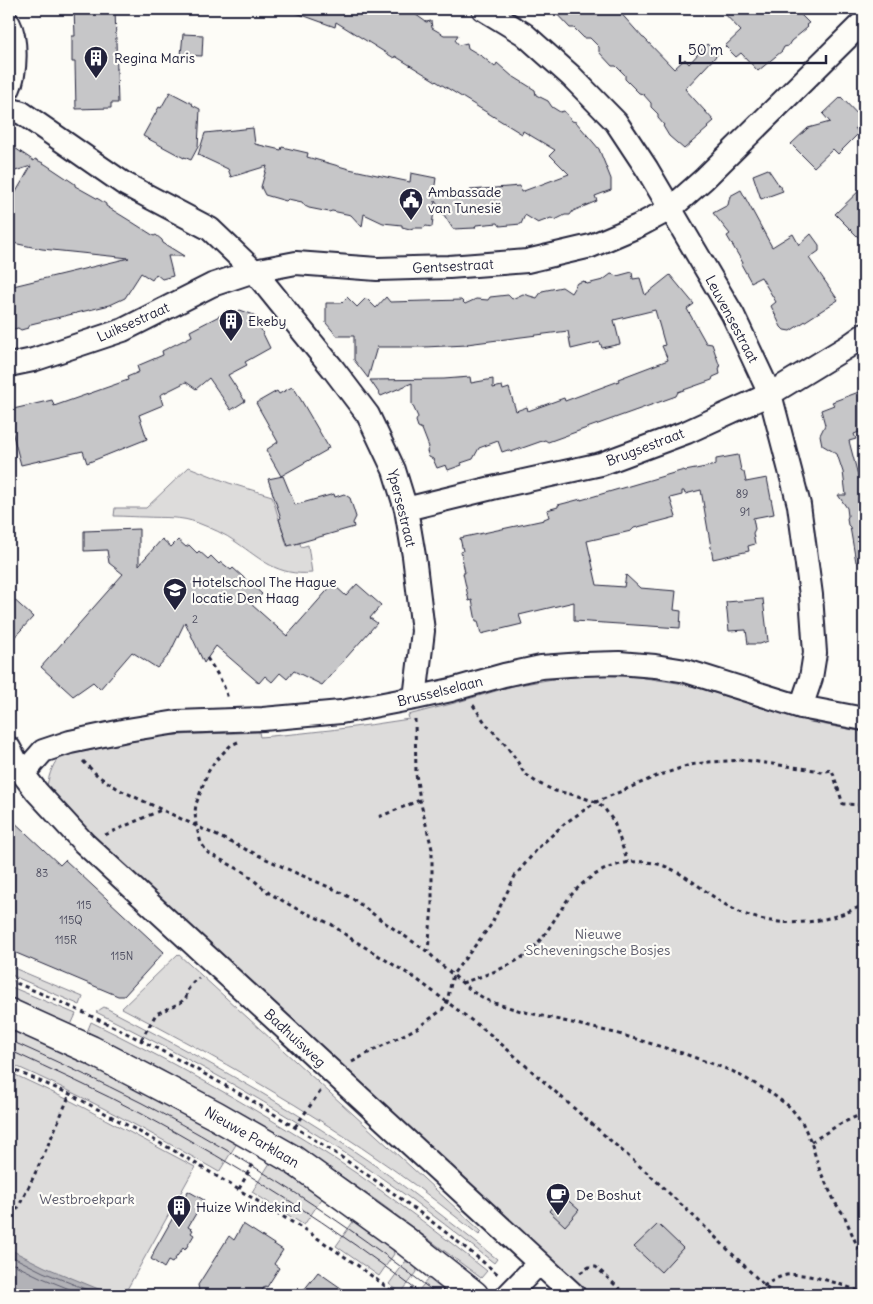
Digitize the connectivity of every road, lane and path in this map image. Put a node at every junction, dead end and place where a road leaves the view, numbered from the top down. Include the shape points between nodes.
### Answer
1 (483, 9) edge
2 (859, 18) edge
3 (9, 24) edge
4 (9, 88) edge
5 (9, 108) edge
6 (670, 209) junction
7 (254, 271) junction
8 (864, 334) edge
9 (9, 365) edge
10 (770, 394) junction
11 (406, 509) junction
12 (207, 658) dead end
13 (463, 687) junction
14 (415, 698) junction
15 (801, 707) junction
16 (864, 719) edge
17 (231, 721) junction
18 (246, 739) dead end
19 (70, 742) junction
20 (9, 748) edge
21 (16, 769) edge
22 (420, 800) junction
23 (596, 802) junction
24 (864, 805) edge
25 (162, 810) junction
26 (378, 817) dead end
27 (196, 826) junction
28 (84, 844) junction
29 (628, 863) junction
30 (864, 905) edge
31 (428, 952) junction
32 (216, 966) junction
33 (453, 974) junction
34 (462, 983) junction
35 (447, 1002) junction
36 (9, 1013) edge
37 (141, 1040) dead end
38 (9, 1068) edge
39 (333, 1074) junction
40 (70, 1094) junction
41 (864, 1113) edge
42 (295, 1127) dead end
43 (811, 1142) junction
44 (9, 1224) edge
45 (864, 1262) edge
46 (538, 1263) junction
47 (765, 1286) junction
48 (568, 1290) edge
49 (864, 1293) edge
50 (397, 1295) edge
51 (474, 1295) edge
52 (508, 1295) edge
53 (626, 1295) edge
54 (750, 1295) edge
55 (774, 1295) edge

1 - 6 street, Leuvensestraat via 524,34 616,122
2 - 6 street, Gentsestraat via 704,179
3 - 4 street via 15,51
5 - 7 street via 22,113 123,183 210,229
6 - 7 street, Gentsestraat via 591,246 528,260 377,269 296,264
6 - 10 street, Leuvensestraat via 733,315
7 - 9 street, Luiksestraat via 212,285 123,330 34,360
7 - 11 street, Ypersestraat via 368,415 394,470
8 - 10 street, Brugsestraat
10 - 11 street, Brugsestraat via 687,432 601,464
10 - 15 street, Leuvensestraat via 799,505 811,595 815,653
11 - 14 street, Ypersestraat via 422,631
12 - 17 path via 227,693
13 - 14 street, Brusselselaan
13 - 15 street, Brusselselaan via 541,667 619,663 686,672
13 - 23 path via 470,702 524,773 555,791
14 - 17 street, Brusselselaan via 341,712
14 - 22 path via 416,774
15 - 16 street, Brusselselaan
17 - 19 street, Brusselselaan via 177,722
18 - 27 path via 231,745 208,772 196,804
19 - 21 street, Brusselselaan via 43,751
19 - 25 path via 98,776
20 - 21 street, Badhuisweg
21 - 28 street, Badhuisweg
22 - 26 path
22 - 31 path via 432,849
23 - 24 path via 690,765 744,760 821,772 832,770 843,804
23 - 29 path via 614,822
23 - 33 path via 564,824 532,855 515,876 491,925
25 - 27 path
25 - 28 path
27 - 31 path via 353,899
27 - 35 path via 208,853 244,872 269,893 331,924
28 - 32 street, Badhuisweg
29 - 30 path via 650,863 671,868 727,906 774,922 806,923
29 - 34 path via 606,869 581,884 542,939 521,958
31 - 33 path
32 - 37 path via 193,982 180,1003 156,1014
32 - 39 street, Badhuisweg
33 - 34 path
33 - 35 path
34 - 43 path via 492,1002 620,1034 732,1071 790,1107 802,1122
35 - 39 path via 442,1010 417,1028
35 - 47 path via 492,1035 611,1140
36 - 51 main road, Nieuwe Parklaan via 91,1050 292,1159
38 - 40 path
39 - 42 path
39 - 46 street, Badhuisweg
40 - 44 path
40 - 50 path via 264,1203
41 - 43 path
43 - 45 path via 820,1171
46 - 48 street, Badhuisweg
46 - 52 street
47 - 49 path via 781,1276 802,1275
47 - 54 path
47 - 55 path
48 - 53 path via 582,1271 596,1267

